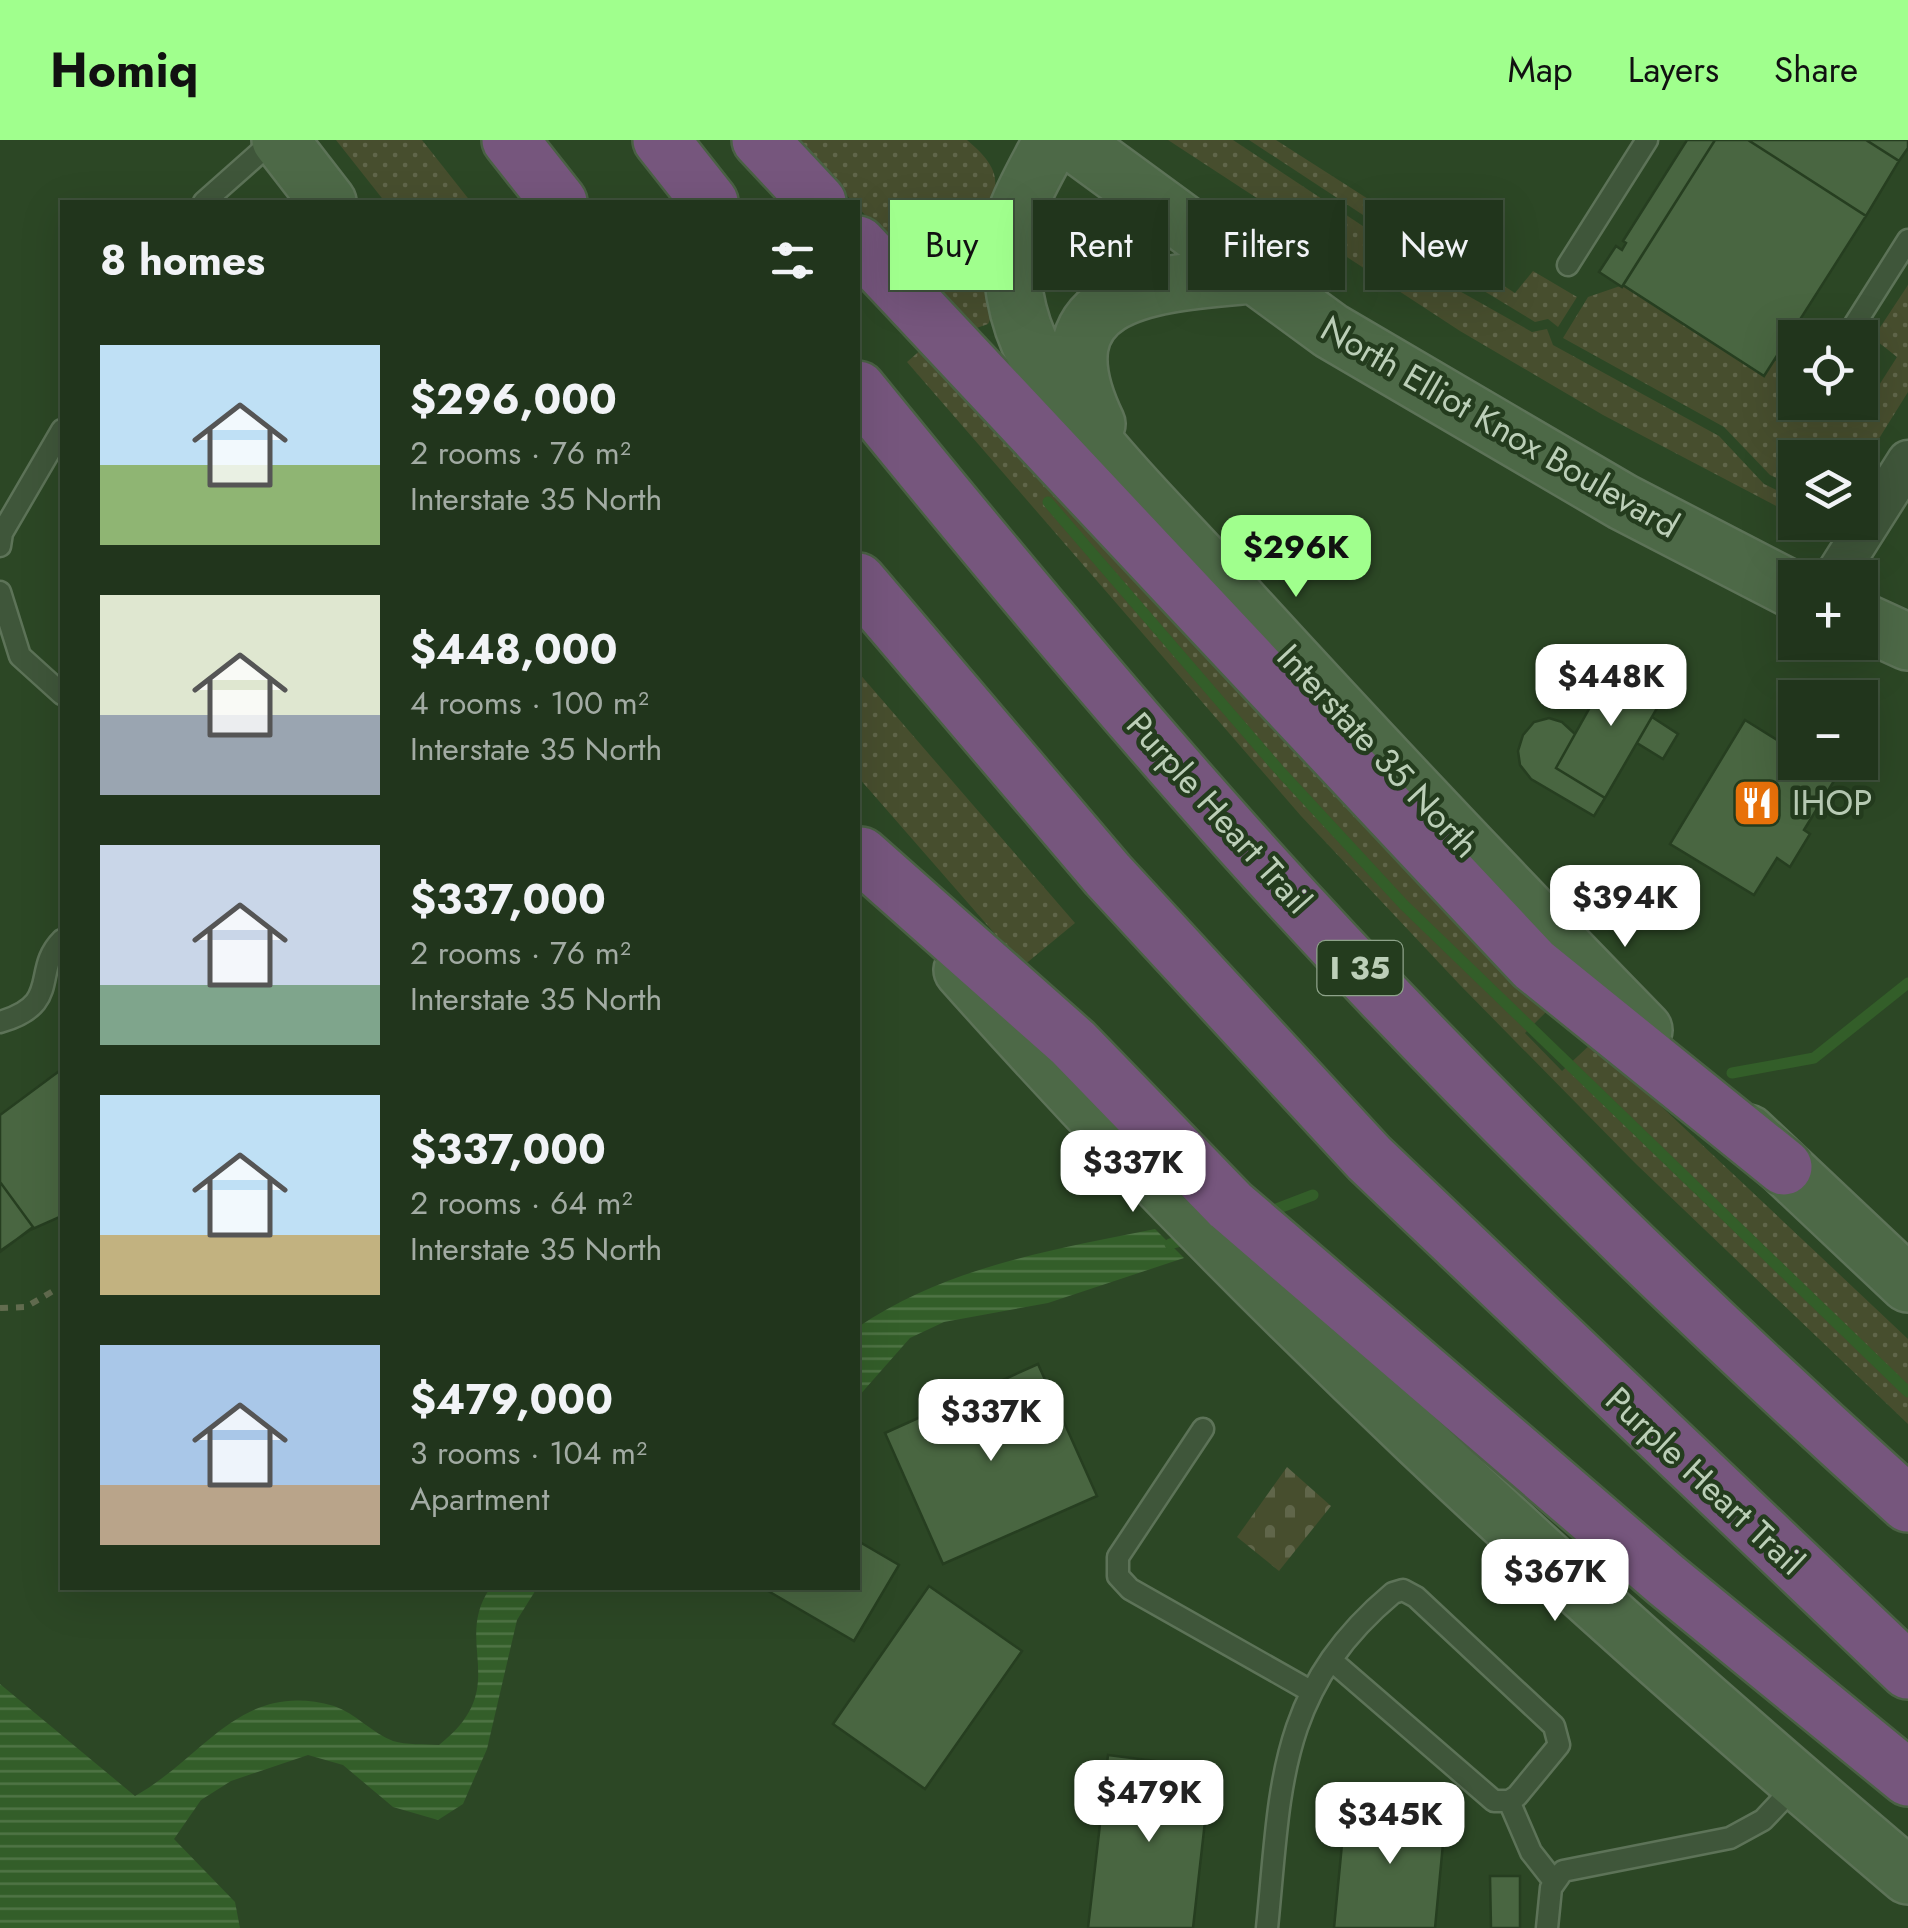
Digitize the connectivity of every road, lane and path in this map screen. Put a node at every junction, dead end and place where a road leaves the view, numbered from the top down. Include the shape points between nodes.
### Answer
1 (277, 140) edge
2 (510, 140) edge
3 (661, 140) edge
4 (760, 140) edge
5 (1052, 140) edge
6 (1070, 140) edge
7 (1647, 140) edge
8 (206, 200) edge
9 (326, 200) edge
10 (557, 200) edge
11 (708, 200) edge
12 (816, 200) edge
13 (1188, 228) edge
14 (1908, 240) edge
15 (860, 246) edge
16 (1568, 265) dead end
17 (1188, 282) edge
18 (1273, 290) edge
19 (1857, 320) edge
20 (860, 392) edge
21 (60, 433) edge
22 (1908, 462) edge
23 (1118, 468) junction
24 (0, 546) edge
25 (1845, 560) edge
26 (860, 582) edge
27 (1778, 583) edge
28 (0, 592) edge
29 (1878, 628) edge
30 (1908, 642) edge
31 (60, 692) edge
32 (860, 854) edge
33 (60, 943) edge
34 (0, 1022) edge
35 (1784, 1167) junction
36 (1908, 1284) edge
37 (1297, 1291) junction
38 (53, 1292) dead end
39 (0, 1308) edge
40 (1203, 1429) dead end
41 (1908, 1504) edge
42 (1331, 1660) junction
43 (1908, 1671) edge
44 (1312, 1692) junction
45 (1908, 1778) edge
46 (1798, 1783) junction
47 (1509, 1802) junction
48 (1908, 1876) edge
49 (1553, 1880) junction
50 (1267, 1928) edge
51 (1547, 1928) edge

1 - 8 lane
1 - 9 main road
2 - 10 highway
3 - 11 highway
4 - 12 highway
5 - 23 main road, Interstate 35 North via 1016,210 1015,285 1028,339 1044,369
6 - 13 main road, North Elliot Knox Boulevard
7 - 16 lane
14 - 19 lane
15 - 35 highway via 1534,965
17 - 23 main road via 1138,288 1117,299 1086,333 1080,387
18 - 27 main road, North Elliot Knox Boulevard via 1496,428
20 - 41 highway, Purple Heart Trail / I 35 via 1035,606 1412,1025 1763,1374
21 - 24 lane
22 - 25 street
23 - 35 main road, Interstate 35 North via 1411,790
26 - 43 highway, Purple Heart Trail via 1108,875 1369,1158
28 - 31 lane via 20,656
29 - 30 main road
32 - 37 highway via 1064,1059 1230,1205
33 - 34 lane via 41,996
35 - 36 main road, Interstate 35 North
37 - 45 highway
37 - 46 main road via 1651,1656
38 - 39 path via 26,1307
40 - 44 lane via 1118,1557 1118,1576
42 - 44 lane
42 - 47 lane via 1490,1798
42 - 47 lane via 1388,1596 1412,1594 1560,1734 1557,1750
44 - 50 lane via 1286,1753
46 - 48 main road
46 - 49 lane via 1763,1820 1730,1838 1570,1869
47 - 49 lane via 1531,1852
49 - 51 lane

